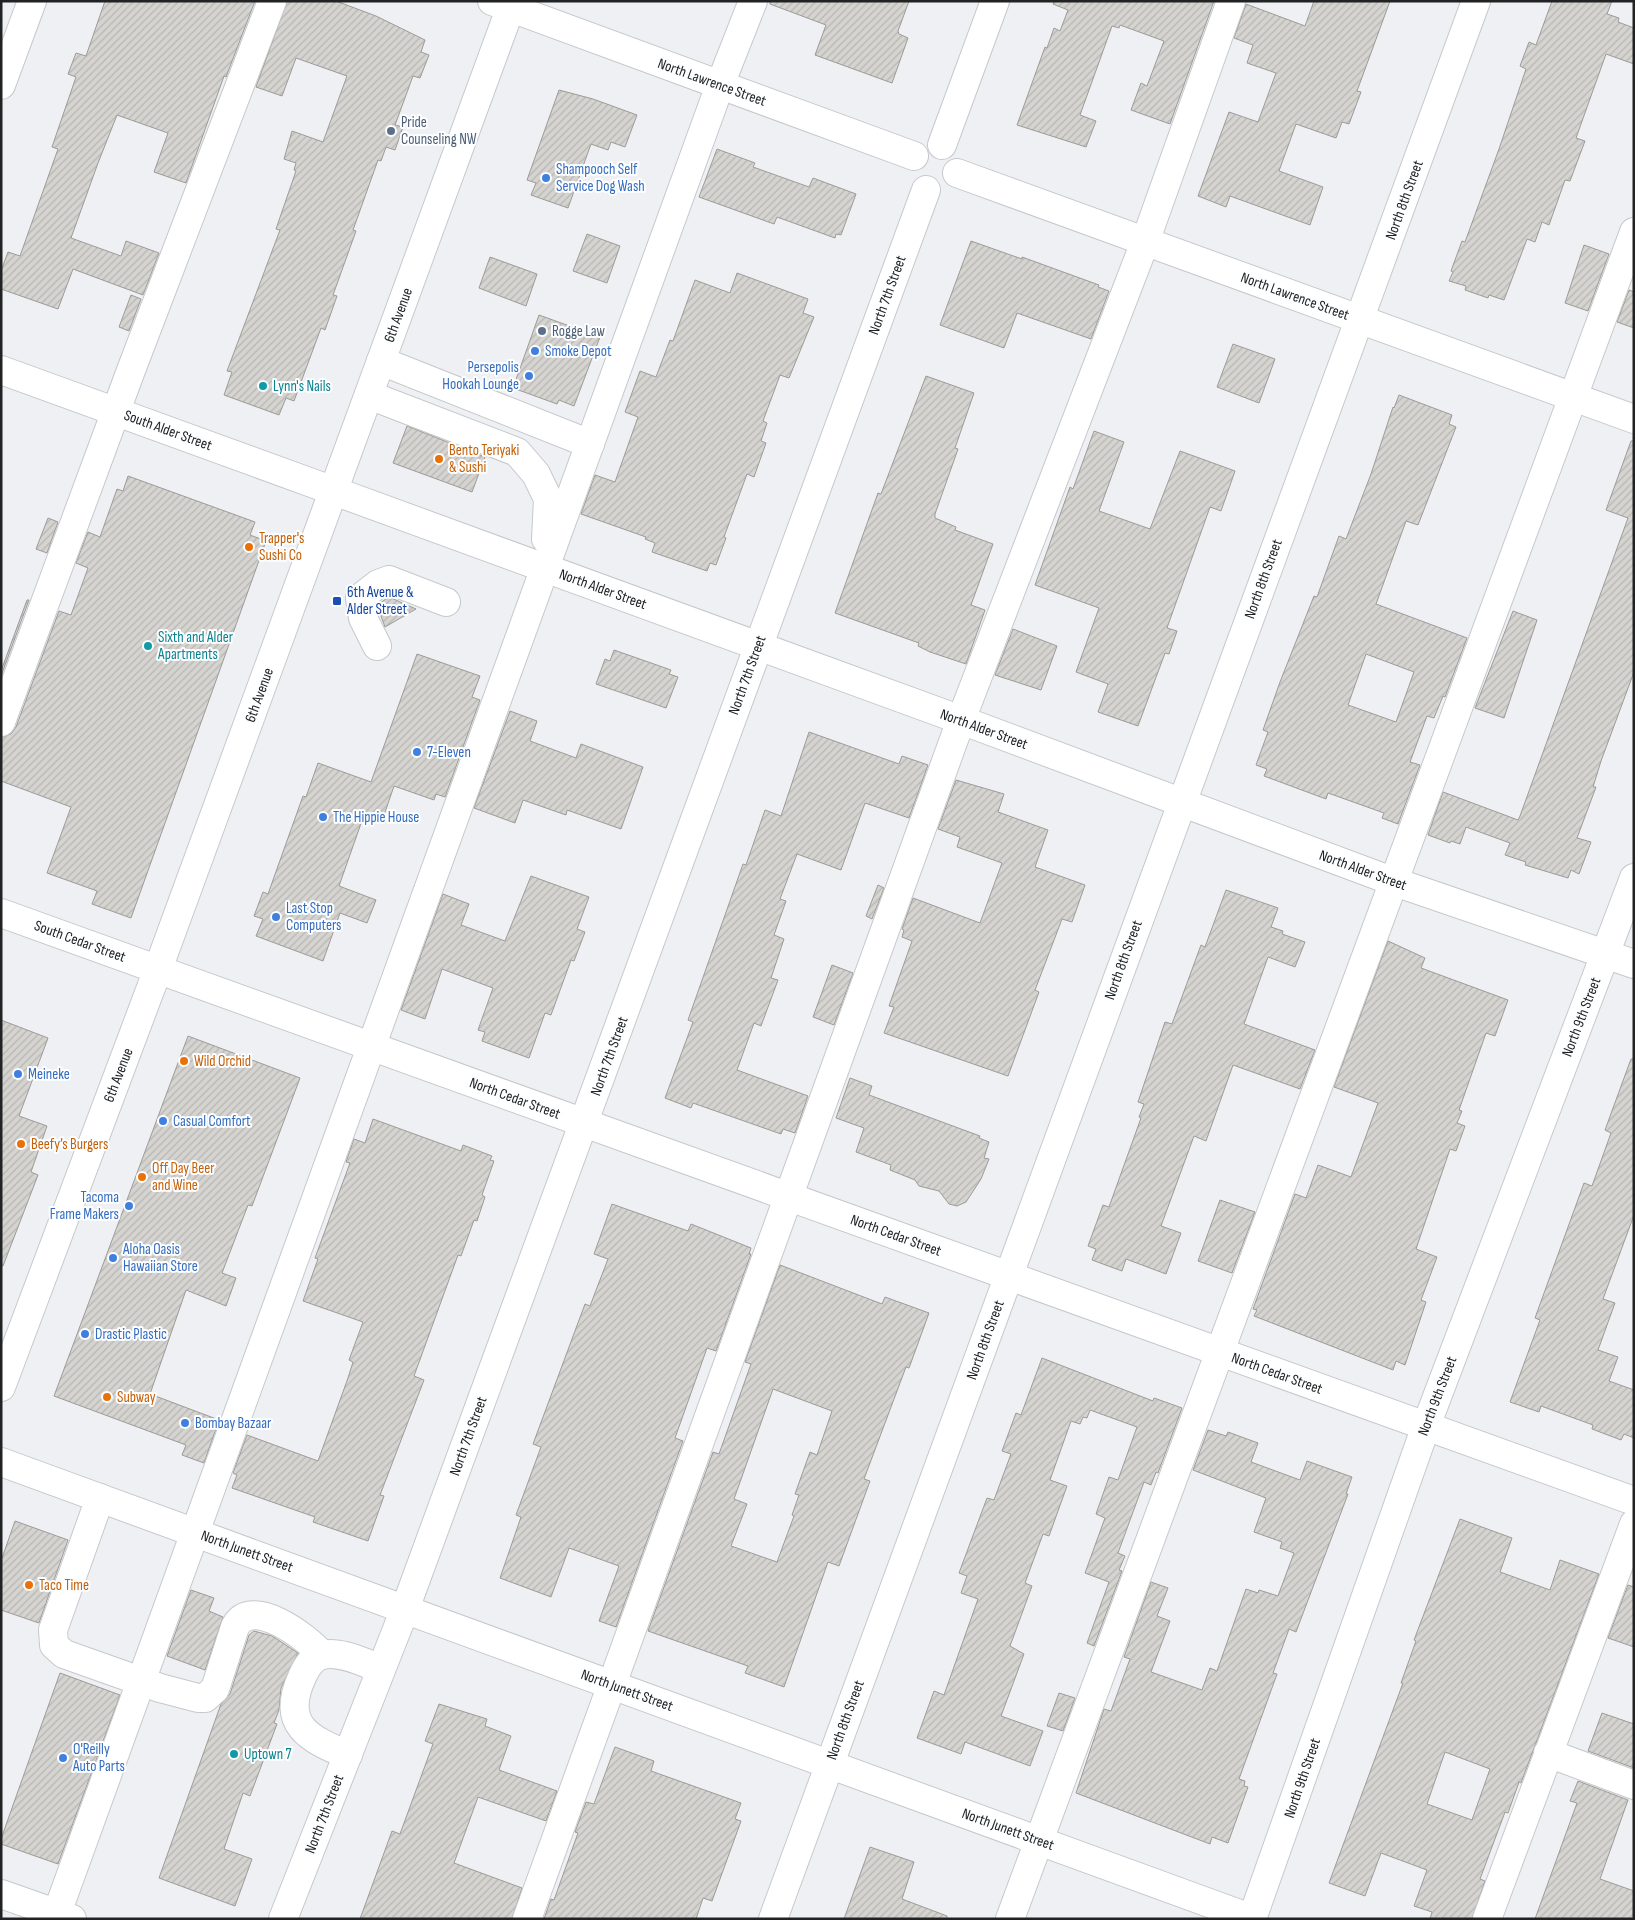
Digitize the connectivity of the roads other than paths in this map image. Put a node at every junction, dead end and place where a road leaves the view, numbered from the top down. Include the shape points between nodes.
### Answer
1 (32, 1) edge
2 (272, 1) edge
3 (753, 1) edge
4 (995, 1) edge
5 (1231, 1) edge
6 (1476, 1) edge
7 (505, 3) edge
8 (1, 85) edge
9 (720, 85) junction
10 (942, 145) junction
11 (914, 156) junction
12 (957, 173) junction
13 (926, 190) junction
14 (1634, 232) edge
15 (1146, 242) junction
16 (1358, 319) junction
17 (381, 361) junction
18 (1, 370) edge
19 (369, 396) junction
20 (1571, 396) junction
21 (116, 412) junction
22 (1634, 419) edge
23 (590, 444) junction
24 (334, 491) junction
25 (544, 568) junction
26 (446, 602) dead end
27 (377, 646) dead end
28 (757, 646) junction
29 (961, 720) junction
30 (1, 722) edge
31 (1181, 802) junction
32 (1634, 878) edge
33 (1392, 882) junction
34 (1, 913) edge
35 (1604, 955) junction
36 (1634, 964) edge
37 (158, 969) junction
38 (371, 1046) junction
39 (584, 1123) junction
40 (788, 1196) junction
41 (1008, 1276) junction
42 (1219, 1352) junction
43 (1, 1387) edge
44 (1426, 1426) junction
45 (1, 1462) edge
46 (100, 1498) junction
47 (1634, 1501) edge
48 (1634, 1524) edge
49 (194, 1532) junction
50 (405, 1609) junction
51 (322, 1655) junction
52 (381, 1669) junction
53 (141, 1679) junction
54 (612, 1685) junction
55 (1548, 1753) junction
56 (348, 1755) junction
57 (829, 1764) junction
58 (1634, 1785) edge
59 (1039, 1840) junction
60 (1, 1894) edge
61 (64, 1916) edge
62 (284, 1919) edge
63 (526, 1919) edge
64 (773, 1919) edge
65 (1010, 1919) edge
66 (1253, 1919) edge
67 (1487, 1919) edge

1 - 8 street
2 - 21 street
3 - 9 street
4 - 10 street
5 - 15 street
6 - 16 street, North 8th Street
7 - 9 street, North Lawrence Street
7 - 17 street, 6th Avenue
9 - 11 street, North Lawrence Street
9 - 23 street
10 - 11 street via 929,144
10 - 12 street via 953,153
11 - 13 street via 913,180
12 - 13 street via 949,186 942,190
12 - 15 street, North Lawrence Street
13 - 28 street, North 7th Street
14 - 20 street
15 - 16 street, North Lawrence Street
15 - 29 street
16 - 20 street, North Lawrence Street
16 - 31 street, North 8th Street
17 - 19 street, 6th Avenue
17 - 23 street
18 - 21 street, South Alder Street
19 - 24 street, 6th Avenue
19 - 25 street via 517,452 536,474 548,499
20 - 22 street, North Lawrence Street
20 - 33 street
21 - 24 street, South Alder Street
21 - 30 street
23 - 25 street
24 - 25 street, North Alder Street
24 - 37 street, 6th Avenue
25 - 28 street, North Alder Street
25 - 38 street
26 - 27 street via 389,580 378,584 360,598 363,618
28 - 29 street, North Alder Street
28 - 39 street, North 7th Street
29 - 31 street, North Alder Street
29 - 40 street
31 - 33 street, North Alder Street
31 - 41 street, North 8th Street
32 - 35 street, North 9th Street
33 - 35 street, North Alder Street
33 - 42 street
34 - 37 street, South Cedar Street
35 - 36 street, North Alder Street
35 - 44 street, North 9th Street
37 - 38 street, North Cedar Street
37 - 43 street, 6th Avenue
38 - 39 street, North Cedar Street
38 - 49 street
39 - 40 street, North Cedar Street
39 - 50 street, North 7th Street
40 - 41 street, North Cedar Street
40 - 54 street
41 - 42 street, North Cedar Street
41 - 57 street, North 8th Street
42 - 44 street, North Cedar Street
42 - 59 street
44 - 47 street, North Cedar Street
44 - 66 street, North 9th Street
45 - 46 street, North Junett Street
46 - 49 street, North Junett Street
46 - 53 street via 53,1630 54,1645 64,1654
48 - 55 street
49 - 50 street, North Junett Street
49 - 53 street
50 - 52 street, North 7th Street
50 - 54 street, North Junett Street
51 - 52 street via 350,1659
51 - 53 street via 298,1632 249,1614 239,1619 235,1627 211,1694 198,1698 160,1688
51 - 56 street via 314,1658 304,1673 294,1701 295,1710 300,1726 311,1738
52 - 56 street, North 7th Street
53 - 61 street
54 - 57 street, North Junett Street
54 - 63 street
55 - 58 street
55 - 67 street
56 - 62 street, North 7th Street
57 - 59 street, North Junett Street
57 - 64 street, North 8th Street
59 - 65 street
59 - 66 street, North Junett Street
60 - 61 street

